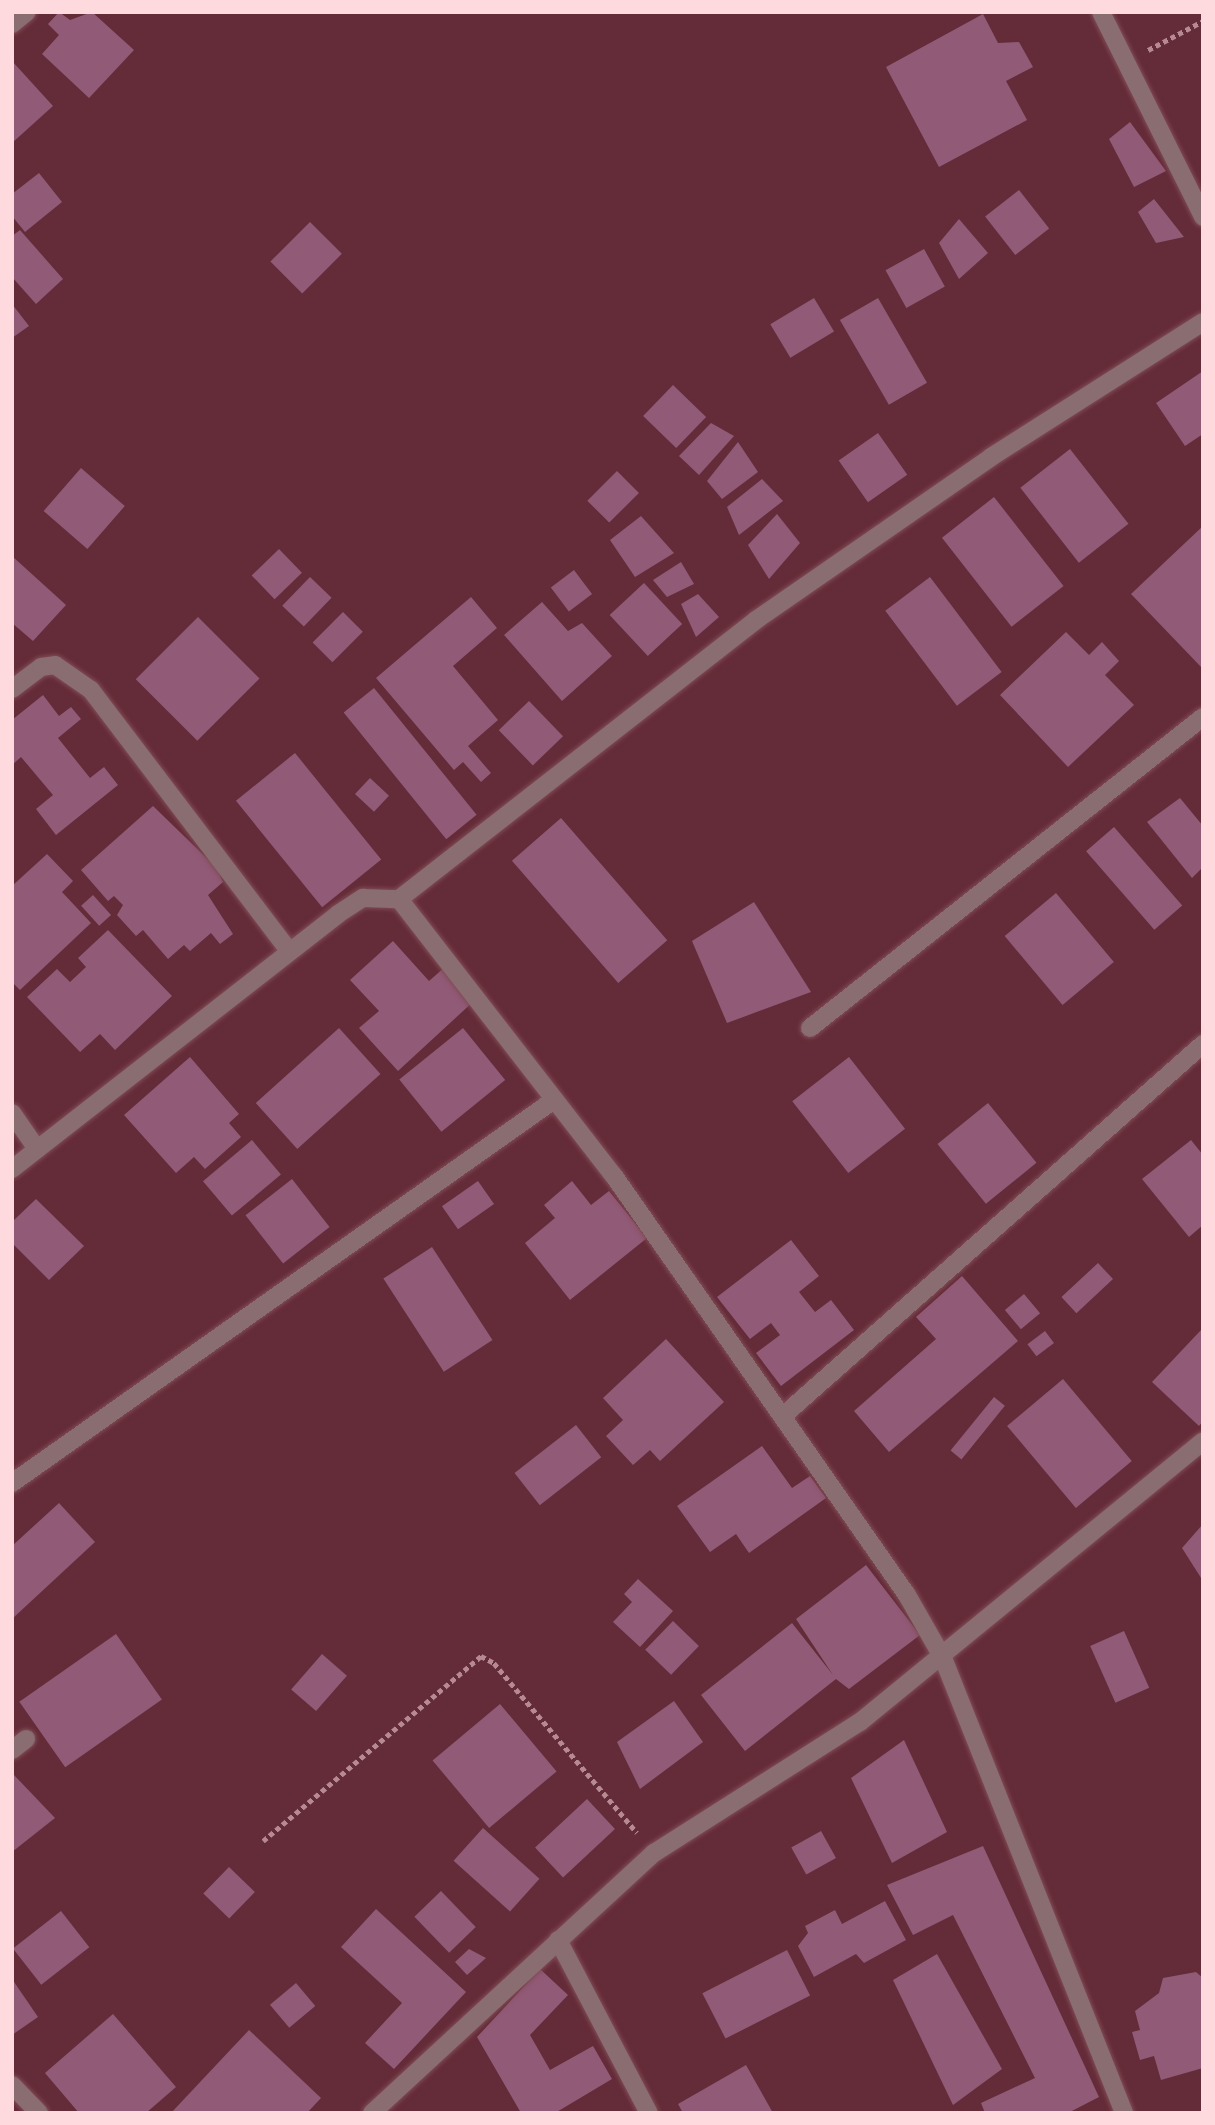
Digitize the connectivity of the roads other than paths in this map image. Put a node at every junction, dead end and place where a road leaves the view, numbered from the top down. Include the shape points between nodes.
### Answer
1 (27, 12) edge
2 (1101, 12) edge
3 (12, 24) edge
4 (1203, 218) edge
5 (1203, 322) edge
6 (12, 689) edge
7 (1203, 717) edge
8 (399, 899) junction
9 (289, 951) junction
10 (810, 1028) dead end
11 (1203, 1044) edge
12 (554, 1100) junction
13 (12, 1113) edge
14 (37, 1149) junction
15 (12, 1170) edge
16 (784, 1415) junction
17 (1203, 1441) edge
18 (12, 1483) edge
19 (943, 1658) junction
20 (558, 1940) junction
21 (12, 2085) edge
22 (39, 2113) edge
23 (372, 2113) edge
24 (649, 2113) edge
25 (1124, 2113) edge

1 - 3 street
2 - 4 street
5 - 8 street via 757,620
6 - 9 street via 41,667 55,665 91,690
7 - 10 street
8 - 9 street via 363,898
8 - 12 street
9 - 14 street
11 - 16 street
12 - 16 street
12 - 18 street
13 - 14 street
14 - 15 street
16 - 19 street via 907,1595
17 - 19 street
19 - 20 street via 860,1722 654,1853
19 - 25 street
20 - 23 street
20 - 24 street
21 - 22 street

